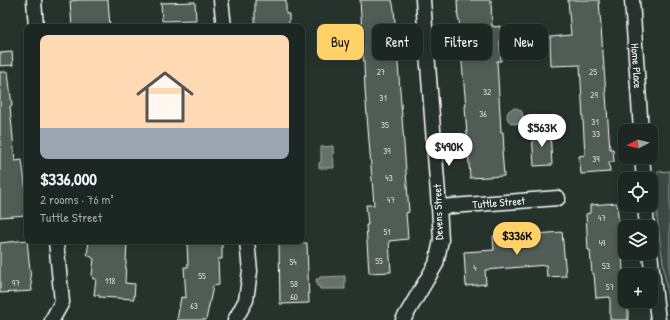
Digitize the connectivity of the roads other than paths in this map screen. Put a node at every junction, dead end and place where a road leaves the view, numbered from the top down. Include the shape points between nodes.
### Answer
1 (34, 0) edge
2 (221, 0) edge
3 (423, 0) edge
4 (632, 0) edge
5 (36, 24) edge
6 (224, 24) edge
7 (640, 124) edge
8 (558, 198) dead end
9 (439, 207) junction
10 (56, 244) edge
11 (247, 244) edge
12 (651, 260) edge
13 (52, 320) edge
14 (235, 320) edge
15 (403, 320) edge
16 (658, 320) edge

1 - 5 street
2 - 6 street
3 - 9 street, Devens Street
4 - 7 street, Home Place
8 - 9 street, Tuttle Street
9 - 15 street, Devens Street via 441,240 436,264
10 - 13 street via 62,302
11 - 14 street via 250,271 246,300
12 - 16 street

